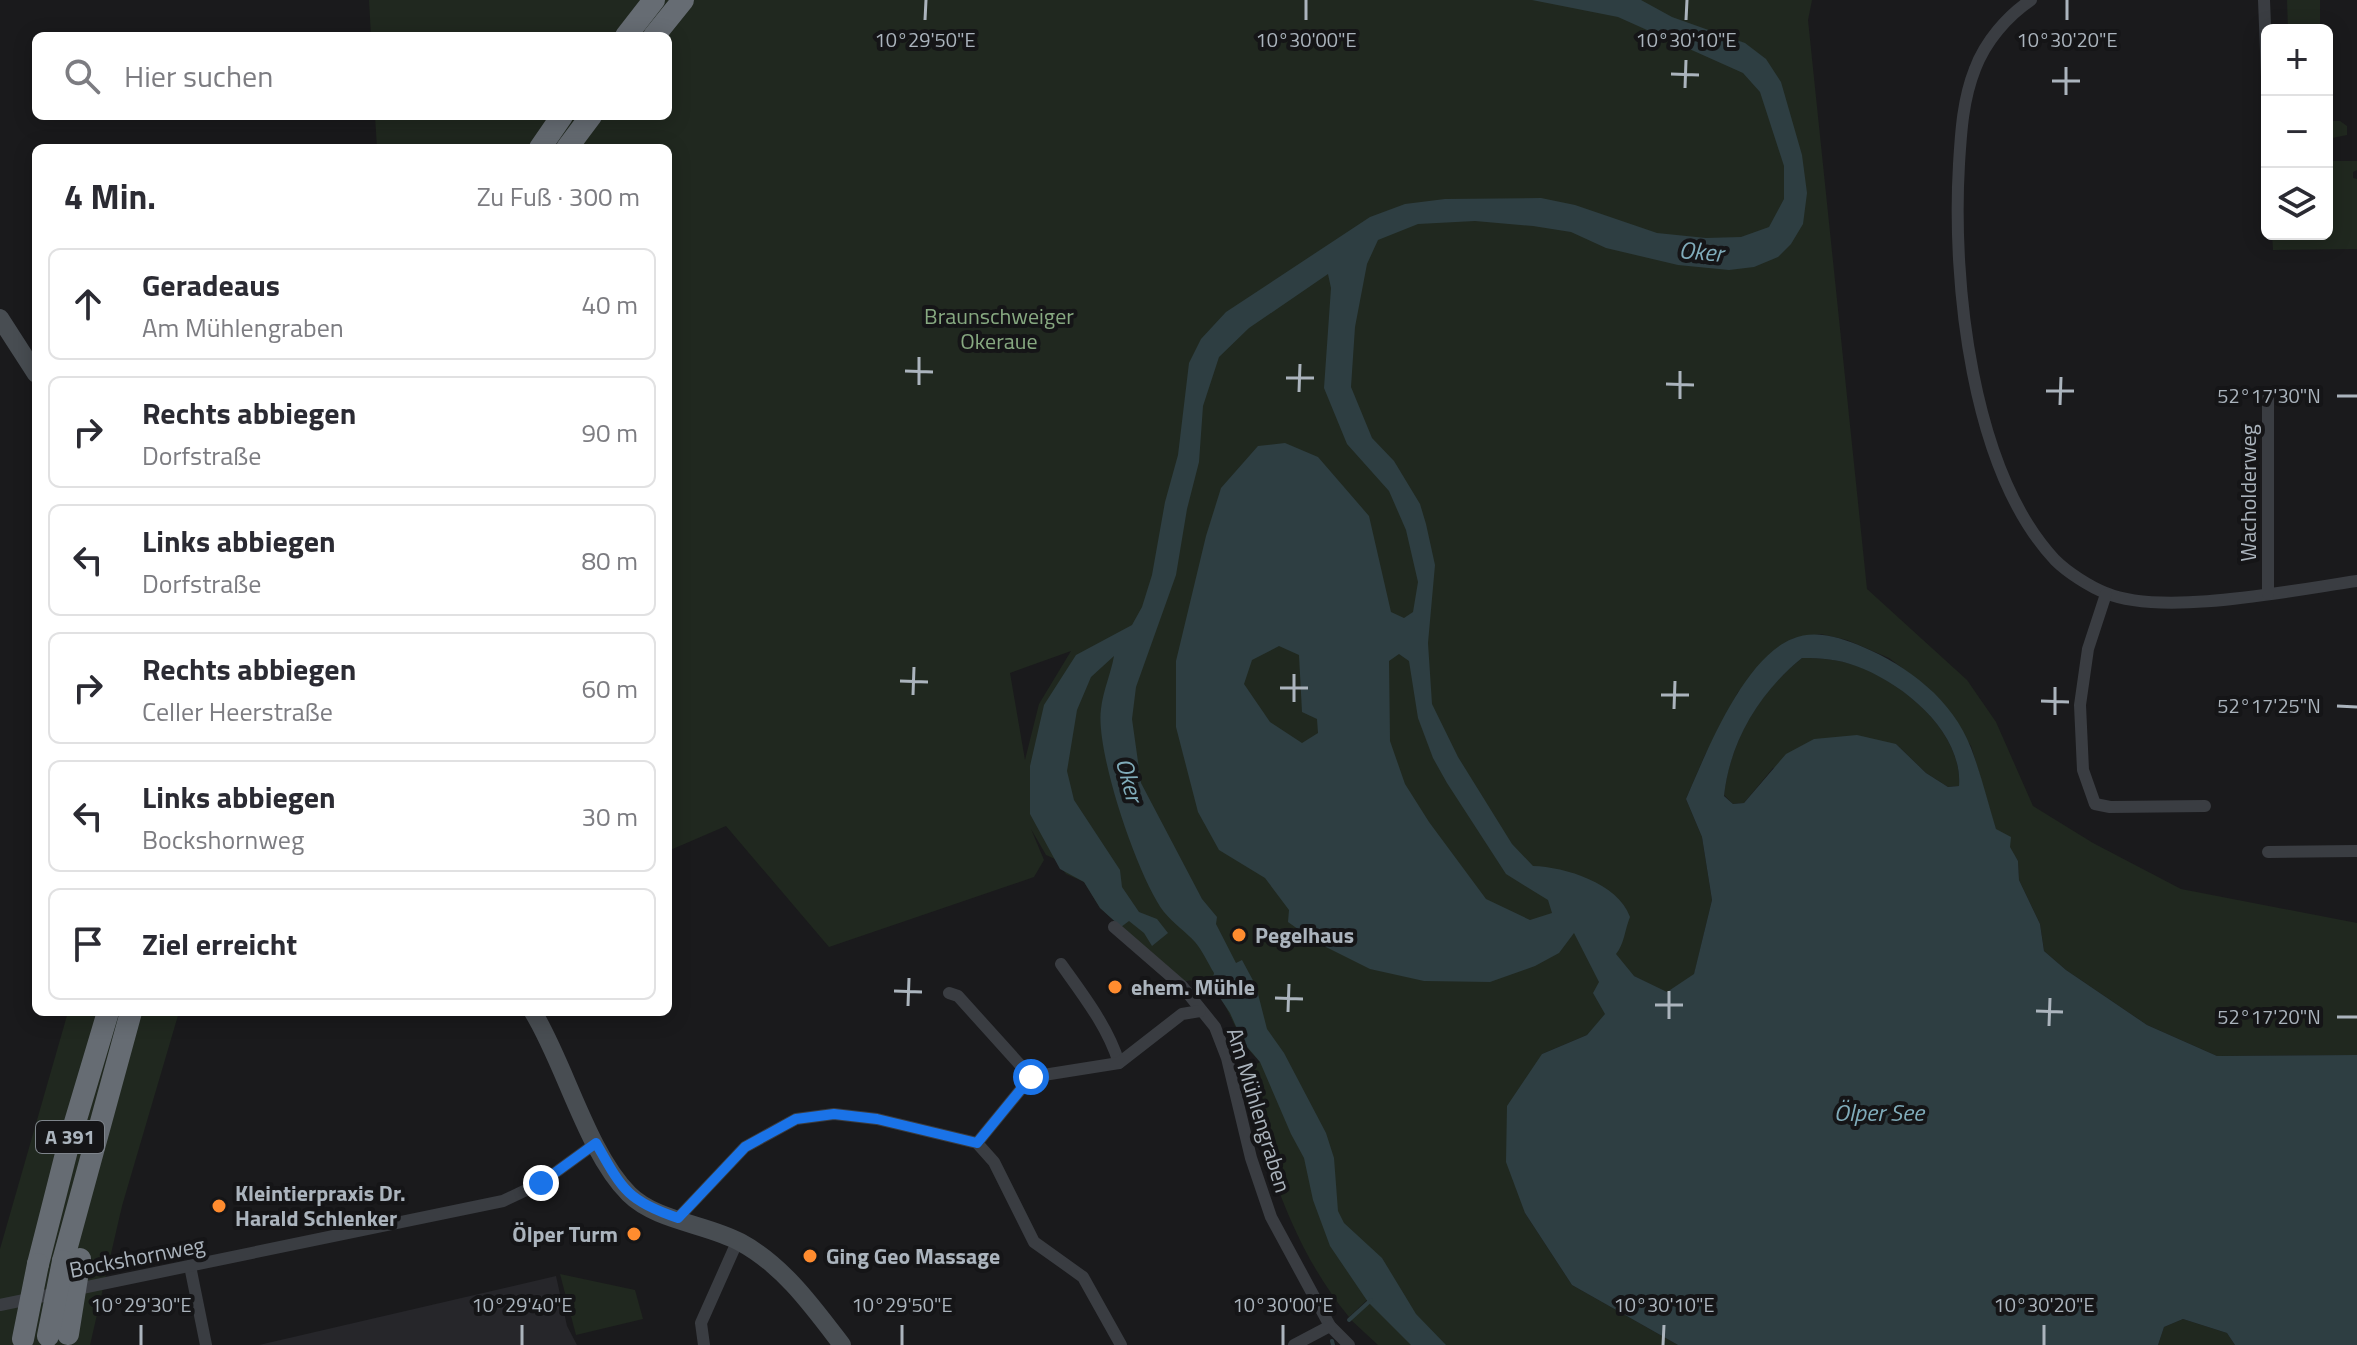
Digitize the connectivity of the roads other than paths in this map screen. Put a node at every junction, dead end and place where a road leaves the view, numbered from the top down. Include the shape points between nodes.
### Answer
1 (654, 0) edge
2 (683, 0) edge
3 (2031, 0) edge
4 (2264, 0) edge
5 (2265, 24) edge
6 (629, 32) edge
7 (657, 32) edge
8 (559, 120) edge
9 (588, 120) edge
10 (543, 144) edge
11 (570, 144) edge
12 (0, 318) edge
13 (32, 368) edge
14 (2268, 392) dead end
15 (2357, 581) edge
16 (2106, 594) junction
17 (2268, 594) junction
18 (2205, 806) dead end
19 (2357, 851) edge
20 (2268, 852) dead end
21 (1114, 927) dead end
22 (1061, 964) dead end
23 (949, 993) dead end
24 (1200, 1011) junction
25 (107, 1016) edge
26 (130, 1016) edge
27 (535, 1016) edge
28 (1119, 1063) junction
29 (1031, 1077) junction
30 (596, 1143) junction
31 (977, 1143) junction
32 (678, 1218) junction
33 (738, 1240) junction
34 (190, 1266) junction
35 (0, 1305) edge
36 (1330, 1326) junction
37 (58, 1340) edge
38 (22, 1342) edge
39 (206, 1345) edge
40 (704, 1345) edge
41 (842, 1345) edge
42 (1121, 1345) edge
43 (1294, 1345) edge
44 (1349, 1345) edge

1 - 6 highway
2 - 7 highway
3 - 16 street via 1992,38 1967,90 1958,177 1962,302 1992,444 2028,523 2058,563
4 - 5 street
8 - 10 highway
9 - 11 highway
12 - 13 main road
14 - 17 street, Wacholderweg
15 - 17 street
16 - 17 street via 2189,602
16 - 18 street via 2088,649 2080,705 2083,770 2095,804
19 - 20 street
21 - 24 street, Am Mühlengraben via 1182,986
22 - 28 street via 1089,1003
23 - 29 street via 958,996
24 - 28 street, Am Mühlengraben via 1182,1014
24 - 36 street, Am Mühlengraben via 1222,1041 1271,1217
25 - 38 highway, A 391, bridge via 68,1146
26 - 37 highway, A 391, bridge via 113,1071
27 - 30 main road
28 - 29 street, Am Mühlengraben
29 - 31 street
30 - 32 main road via 631,1196 647,1208
30 - 34 street, Bockshornweg via 541,1183 503,1201
31 - 32 street via 877,1119 834,1114 796,1119 745,1147
31 - 42 street via 994,1162 1034,1242 1083,1277
32 - 33 main road
33 - 40 street via 701,1323
33 - 41 main road via 769,1260
34 - 35 street, Bockshornweg
34 - 39 street
36 - 43 street
36 - 44 street, Am Mühlengraben

